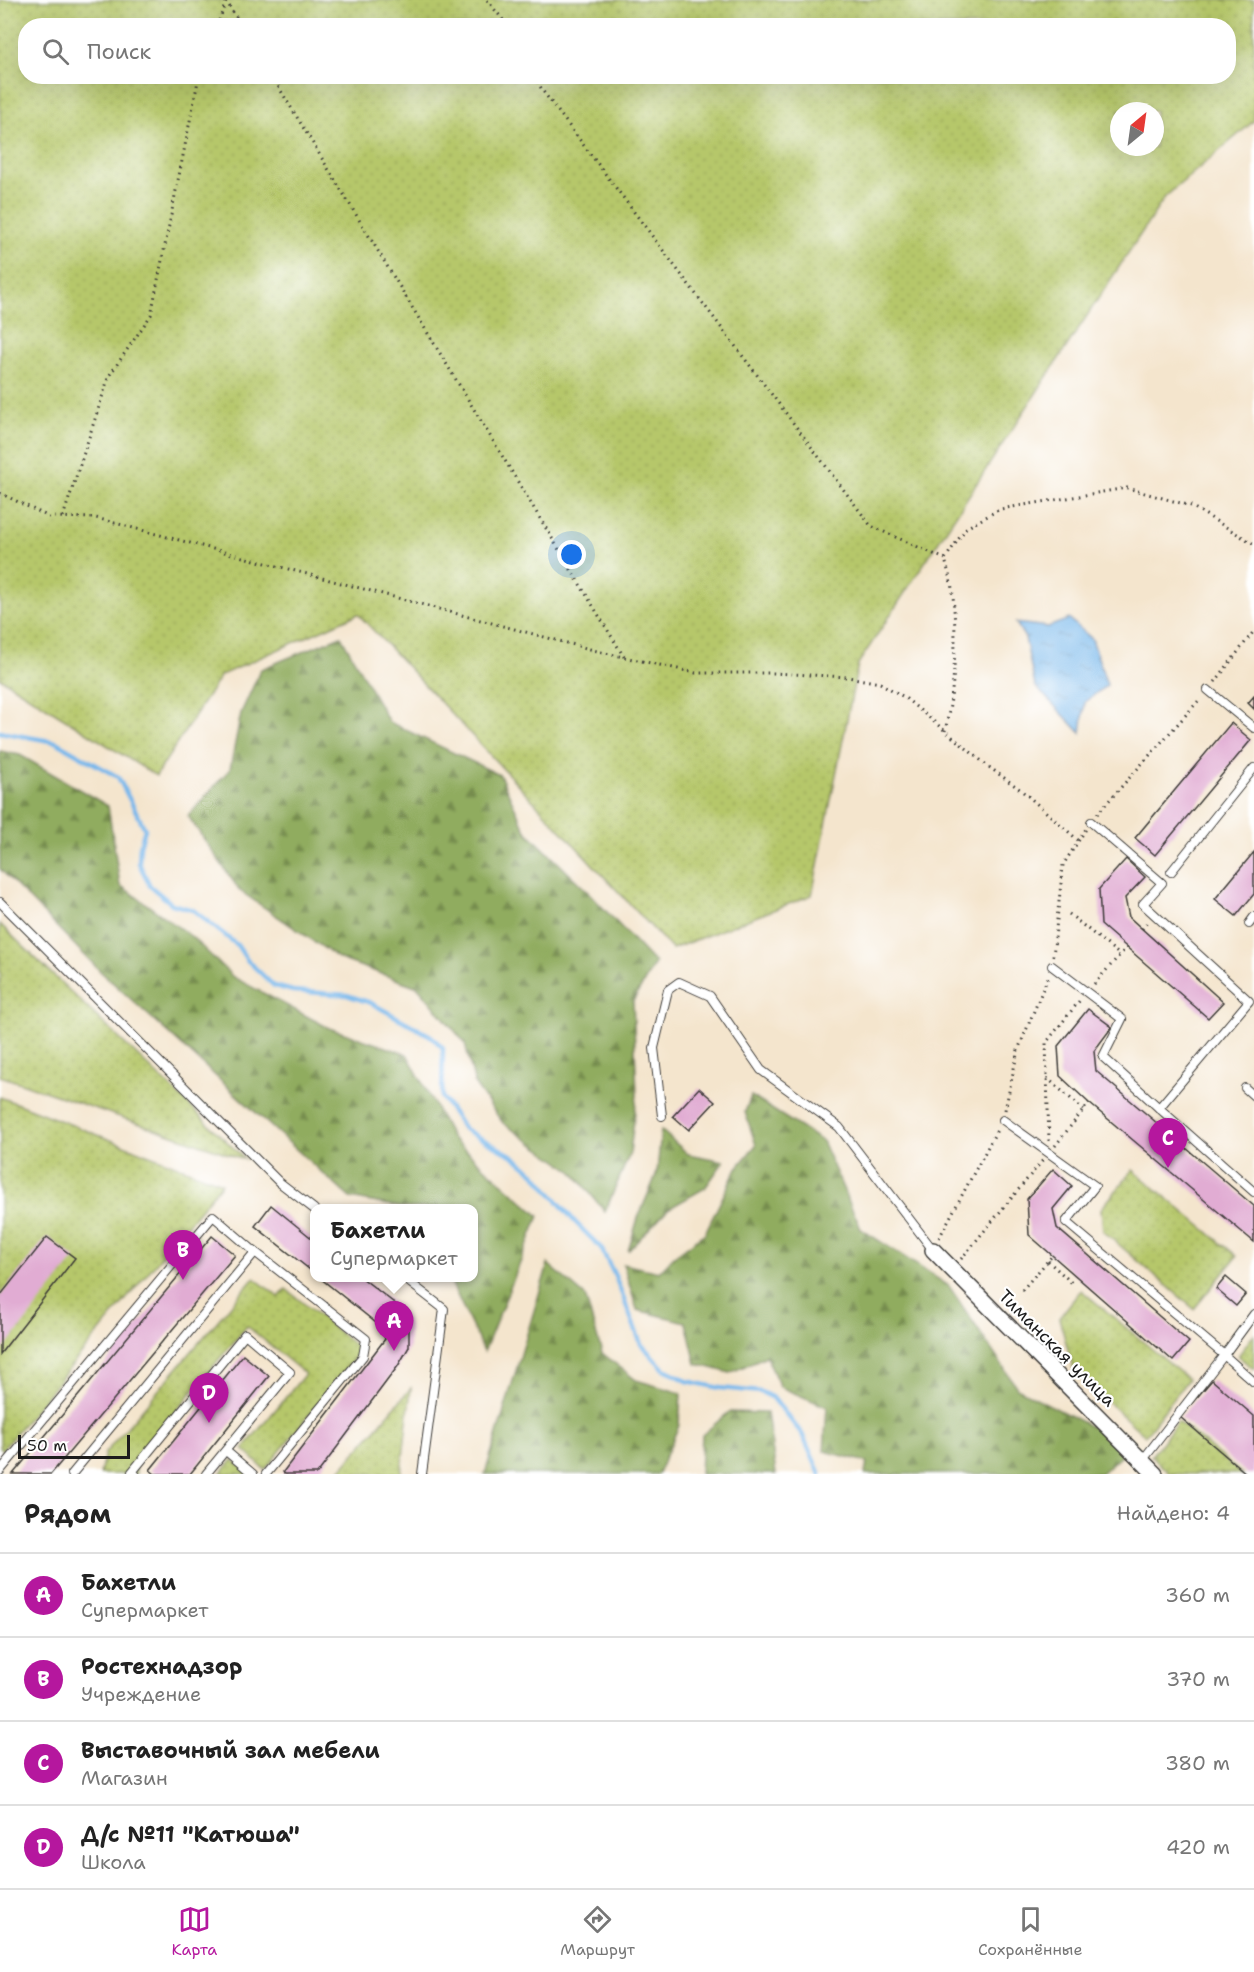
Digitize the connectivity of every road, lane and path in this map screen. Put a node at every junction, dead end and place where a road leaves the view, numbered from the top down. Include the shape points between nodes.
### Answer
1 (227, 0) edge
2 (487, 0) edge
3 (220, 18) edge
4 (237, 18) edge
5 (502, 18) edge
6 (197, 84) edge
7 (277, 84) edge
8 (539, 84) edge
9 (0, 493) edge
10 (63, 517) junction
11 (1254, 544) edge
12 (945, 559) junction
13 (1254, 631) edge
14 (624, 657) junction
15 (1208, 690) junction
16 (1254, 728) edge
17 (945, 731) junction
18 (1254, 768) edge
19 (1091, 822) junction
20 (1078, 840) junction
21 (1171, 872) dead end
22 (0, 902) edge
23 (1069, 914) dead end
24 (1127, 947) dead end
25 (1120, 955) junction
26 (1052, 966) junction
27 (1087, 992) junction
28 (1047, 1078) dead end
29 (1245, 1088) dead end
30 (1254, 1096) edge
31 (1089, 1104) dead end
32 (1159, 1107) junction
33 (1084, 1110) junction
34 (662, 1116) dead end
35 (1003, 1120) junction
36 (1050, 1152) junction
37 (1254, 1192) edge
38 (310, 1205) edge
39 (933, 1250) junction
40 (255, 1252) junction
41 (1052, 1256) dead end
42 (1048, 1261) junction
43 (409, 1282) edge
44 (1072, 1283) dead end
45 (1022, 1290) dead end
46 (1254, 1314) edge
47 (1224, 1354) junction
48 (1254, 1382) edge
49 (226, 1451) junction
50 (1142, 1461) junction
51 (0, 1471) edge
52 (72, 1474) edge
53 (135, 1474) edge
54 (206, 1474) edge
55 (253, 1474) edge
56 (266, 1474) edge
57 (422, 1474) edge
58 (1155, 1474) edge

1 - 3 path
1 - 4 path
2 - 5 path
6 - 10 path via 152,315 109,376
7 - 14 path
8 - 12 path via 871,526
9 - 10 path via 49,517
10 - 14 path via 96,518
11 - 12 path via 1191,506 1127,488 1000,509 966,528
12 - 17 path via 953,595 954,644 951,705
13 - 15 path
14 - 17 path via 696,673 848,677 880,683
15 - 16 lane
15 - 19 path
17 - 20 path
18 - 21 lane
19 - 20 path
19 - 32 lane via 1162,883 1143,904 1249,1001
20 - 26 path via 1063,865
22 - 38 lane via 279,1182
23 - 25 path
24 - 25 path
25 - 27 path
26 - 27 lane
26 - 35 path via 1018,1050
27 - 32 lane via 1122,1019 1103,1057
28 - 33 path
29 - 30 lane
31 - 33 path
32 - 37 lane
33 - 36 path
34 - 39 lane via 654,1048 668,990 679,982 710,996 761,1070 839,1127
35 - 36 lane
35 - 39 path
36 - 47 lane via 1095,1186 1066,1222
39 - 50 street, Тиманская улица
40 - 51 lane via 213,1216
40 - 52 lane
40 - 56 lane via 366,1339 363,1356
41 - 42 path
42 - 44 path
42 - 45 path
43 - 57 lane via 444,1309
46 - 47 lane
47 - 48 lane
47 - 50 lane
49 - 53 lane via 290,1372 245,1334 132,1472
49 - 54 lane
49 - 55 lane
50 - 58 street, Тиманская улица

